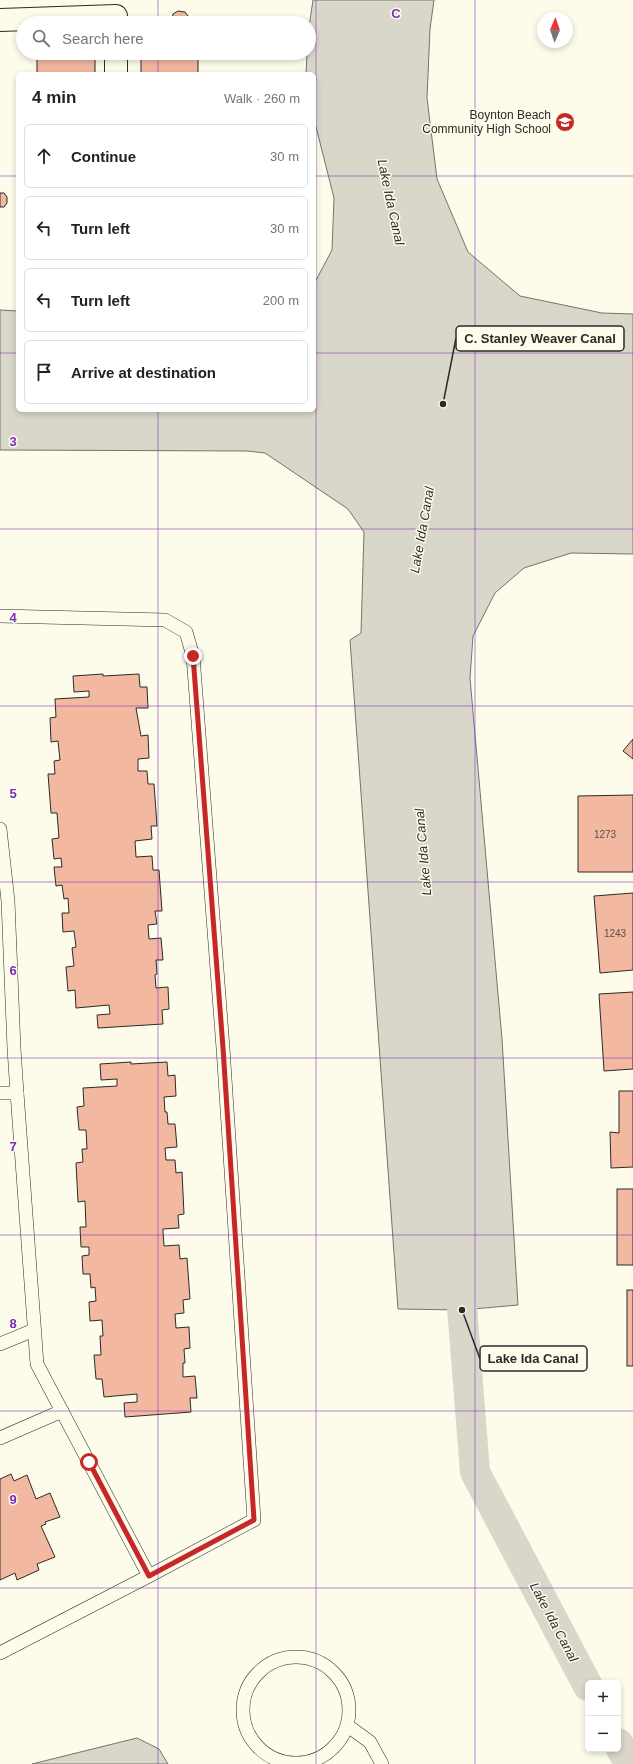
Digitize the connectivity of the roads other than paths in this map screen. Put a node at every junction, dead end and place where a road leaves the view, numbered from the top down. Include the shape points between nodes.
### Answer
1 (116, 13) edge
2 (66, 16) edge
3 (16, 19) edge
4 (0, 20) edge
5 (116, 60) edge
6 (116, 72) edge
7 (0, 616) edge
8 (0, 829) edge
9 (4, 901) edge
10 (0, 1093) edge
11 (17, 1093) junction
12 (34, 1330) junction
13 (0, 1344) edge
14 (62, 1411) junction
15 (0, 1438) edge
16 (149, 1576) junction
17 (0, 1653) edge
18 (348, 1726) junction
19 (382, 1764) edge

1 - 2 street
3 - 4 street
5 - 6 street
7 - 16 lane via 165,620 186,632 193,656 223,1048 254,1520
8 - 9 lane
9 - 11 lane
10 - 11 lane
11 - 12 lane
12 - 13 lane
12 - 14 lane via 37,1364
14 - 15 lane
14 - 16 lane
16 - 17 lane
18 - 18 lane via 348,1696 337,1675 323,1664 306,1657 288,1657 271,1663 257,1673 247,1688 242,1704 250,1738 261,1751 276,1760 293,1764 310,1762 327,1755 340,1742
18 - 19 lane via 370,1742

